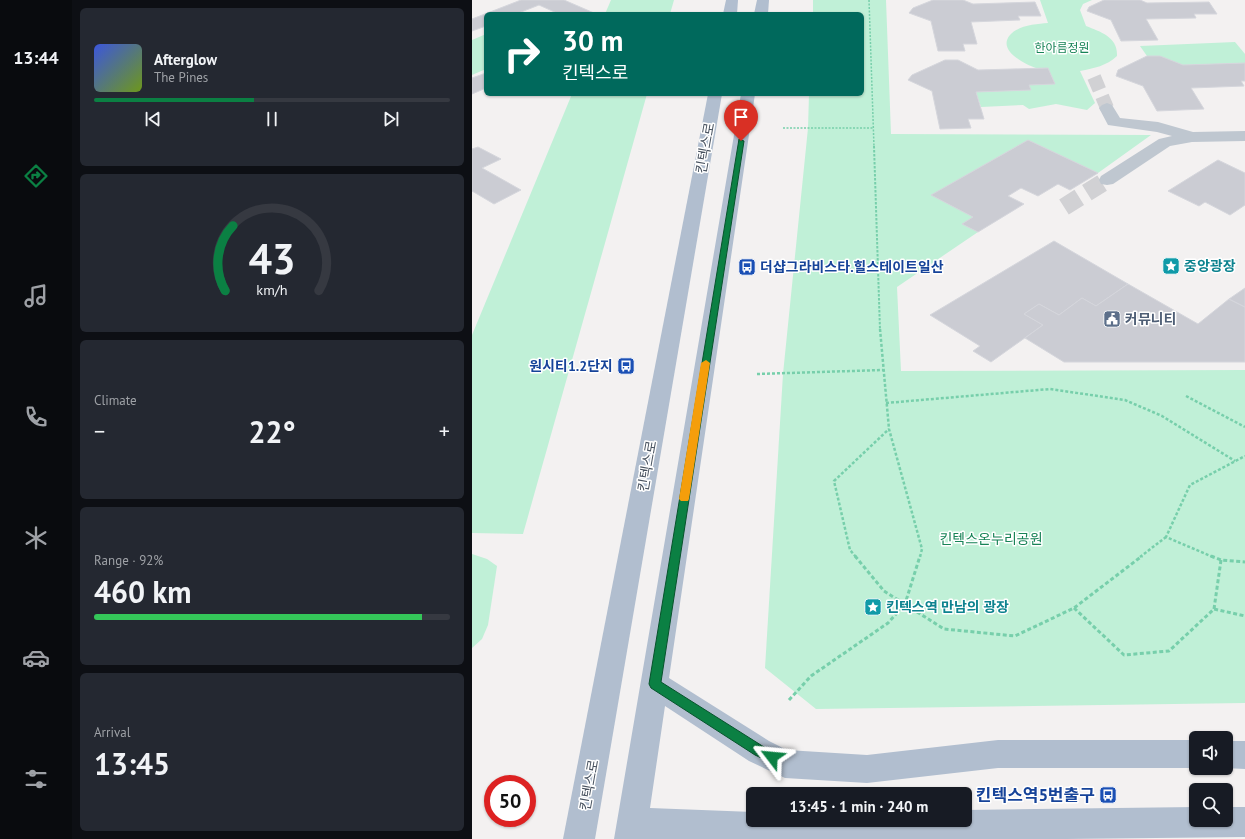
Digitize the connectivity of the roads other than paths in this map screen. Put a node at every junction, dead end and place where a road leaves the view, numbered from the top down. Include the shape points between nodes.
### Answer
1 (732, 0) edge
2 (763, 0) edge
3 (730, 12) edge
4 (761, 12) edge
5 (715, 96) edge
6 (748, 96) edge
7 (1107, 108) tunnel mouth
8 (1245, 136) edge
9 (1192, 137) junction
10 (1107, 180) tunnel mouth
11 (655, 684) junction
12 (1189, 754) edge
13 (1233, 755) edge
14 (1245, 755) edge
15 (1245, 822) edge
16 (632, 831) edge
17 (579, 839) edge

1 - 3 main road
2 - 4 main road
5 - 17 main road, 킨텍스로
6 - 11 main road
7 - 9 lane via 1114,122 1158,126
8 - 9 lane
9 - 10 lane via 1165,142
11 - 12 main road via 759,751 785,764 867,769 998,754
11 - 16 main road
13 - 14 main road
15 - 16 main road via 761,827

